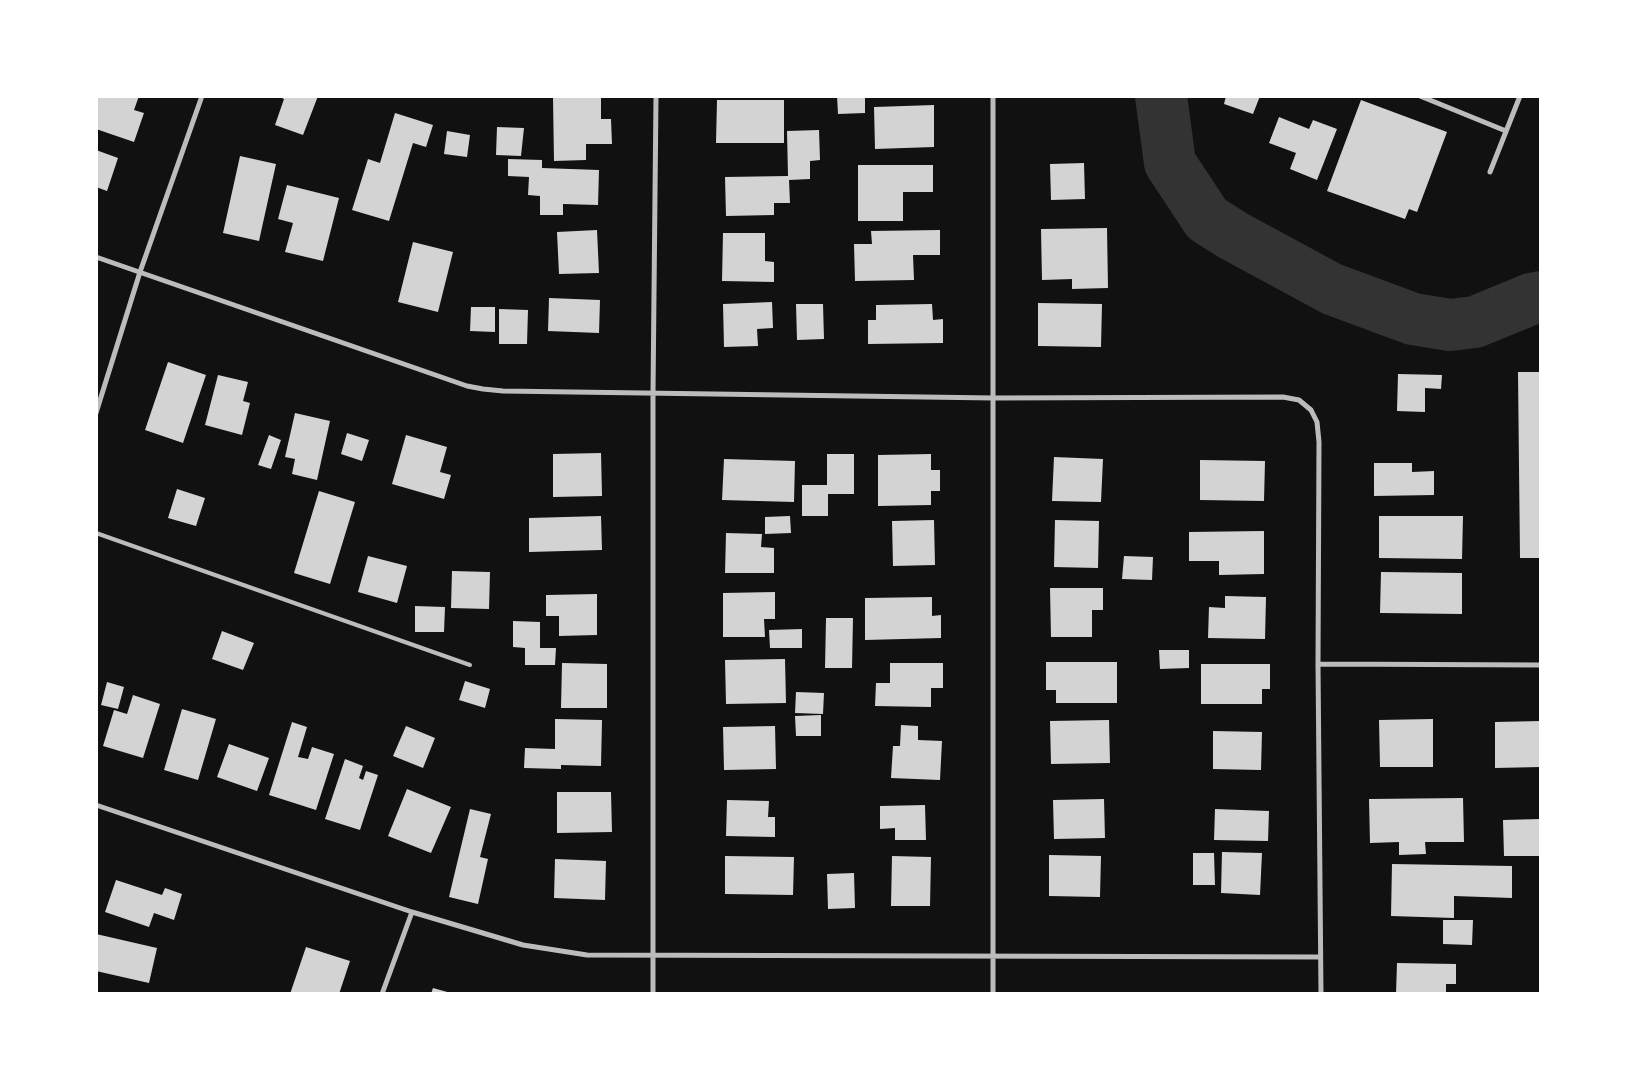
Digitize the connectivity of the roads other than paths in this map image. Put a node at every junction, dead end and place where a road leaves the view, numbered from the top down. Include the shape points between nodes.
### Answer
1 (202, 96) edge
2 (656, 96) edge
3 (993, 96) edge
4 (1420, 96) edge
5 (1520, 96) edge
6 (1506, 131) junction
7 (1490, 172) dead end
8 (96, 257) edge
9 (140, 272) junction
10 (653, 393) junction
11 (994, 398) junction
12 (96, 413) edge
13 (96, 533) edge
14 (1318, 664) junction
15 (470, 665) dead end
16 (1541, 665) edge
17 (96, 806) edge
18 (412, 912) junction
19 (652, 954) junction
20 (993, 956) junction
21 (1320, 957) junction
22 (382, 994) edge
23 (653, 994) edge
24 (993, 994) edge
25 (1320, 994) edge

1 - 9 street
2 - 10 street
3 - 11 street
4 - 6 street
5 - 6 street
6 - 7 street
8 - 9 street
9 - 10 street via 467,386 503,391
9 - 12 street
10 - 11 street
10 - 19 street
11 - 14 street via 1283,397 1298,400 1311,410 1317,422 1319,442
11 - 20 street
13 - 15 lane
14 - 16 street
14 - 21 street
17 - 18 street
18 - 19 street via 523,945 587,955
18 - 22 street
19 - 20 street
19 - 23 street
20 - 21 street
20 - 24 street
21 - 25 street

